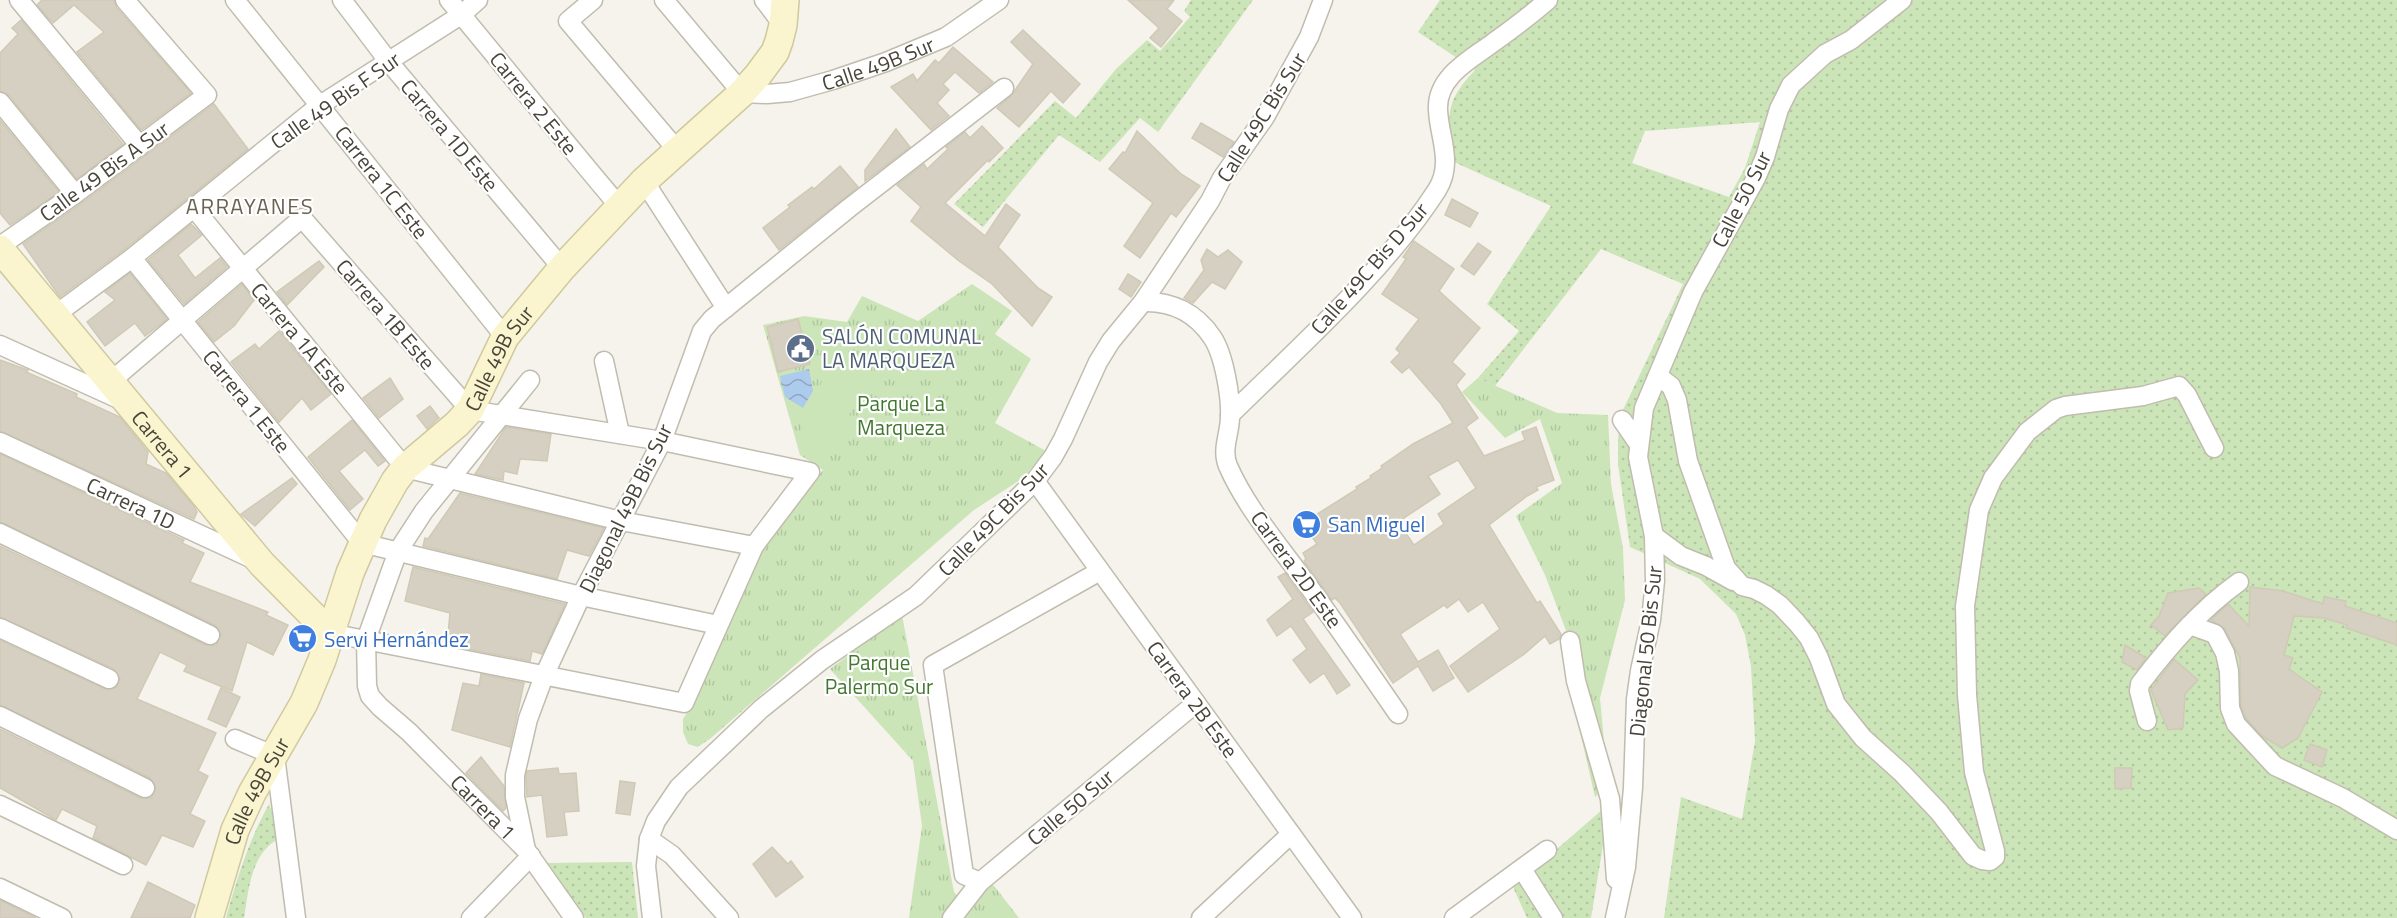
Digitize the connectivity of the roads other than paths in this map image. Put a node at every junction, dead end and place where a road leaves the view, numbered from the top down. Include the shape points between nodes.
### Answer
1 (20, 0) edge
2 (125, 0) edge
3 (235, 0) edge
4 (342, 0) edge
5 (449, 0) edge
6 (478, 0) edge
7 (593, 0) edge
8 (664, 0) edge
9 (764, 0) edge
10 (999, 0) edge
11 (1323, 0) edge
12 (1547, 0) edge
13 (1902, 0) edge
14 (784, 12) edge
15 (461, 15) junction
16 (389, 62) junction
17 (1004, 88) dead end
18 (742, 93) junction
19 (0, 102) edge
20 (320, 105) junction
21 (140, 146) junction
22 (677, 150) junction
23 (644, 181) junction
24 (75, 194) junction
25 (619, 206) junction
26 (194, 208) junction
27 (0, 248) edge
28 (132, 258) junction
29 (562, 268) junction
30 (243, 270) junction
31 (1143, 302) junction
32 (726, 308) junction
33 (55, 315) junction
34 (182, 322) junction
35 (505, 337) junction
36 (0, 345) edge
37 (604, 361) dead end
38 (1658, 376) junction
39 (530, 380) dead end
40 (110, 381) junction
41 (128, 402) junction
42 (470, 410) junction
43 (503, 414) junction
44 (1230, 415) junction
45 (1622, 420) dead end
46 (620, 434) junction
47 (662, 441) junction
48 (0, 442) edge
49 (1638, 442) junction
50 (2214, 448) dead end
51 (405, 468) junction
52 (450, 479) junction
53 (1035, 481) junction
54 (621, 521) junction
55 (0, 533) edge
56 (1654, 536) junction
57 (362, 543) junction
58 (754, 546) junction
59 (398, 552) junction
60 (262, 564) junction
61 (1100, 571) junction
62 (2240, 582) dead end
63 (1742, 586) junction
64 (581, 596) junction
65 (2190, 624) junction
66 (718, 625) junction
67 (0, 628) edge
68 (330, 633) junction
69 (210, 635) dead end
70 (366, 640) junction
71 (1570, 641) dead end
72 (544, 676) junction
73 (109, 679) dead end
74 (1196, 703) junction
75 (1398, 714) dead end
76 (0, 716) edge
77 (2147, 722) dead end
78 (234, 739) dead end
79 (275, 756) junction
80 (145, 788) dead end
81 (0, 805) edge
82 (2397, 830) edge
83 (1291, 834) junction
84 (649, 839) junction
85 (1547, 850) dead end
86 (529, 853) junction
87 (123, 866) dead end
88 (1522, 869) junction
89 (980, 882) junction
90 (0, 888) edge
91 (1618, 896) junction
92 (62, 918) edge
93 (209, 918) edge
94 (296, 918) edge
95 (471, 918) edge
96 (574, 918) edge
97 (652, 918) edge
98 (729, 918) edge
99 (952, 918) edge
100 (1201, 918) edge
101 (1352, 918) edge
102 (1454, 918) edge
103 (1553, 918) edge
104 (1615, 918) edge

1 - 21 street
2 - 21 street, Calle 49 Bis A Sur via 207,95
3 - 20 street, Carrera 1C Este
4 - 16 street, Carrera 1D Este
5 - 15 street, Carrera 2 Este
6 - 15 street, Calle 49 Bis F Sur
7 - 22 street via 568,21
8 - 18 street
9 - 14 street
10 - 18 street, Calle 49B Sur via 946,37 886,62 790,92
11 - 31 street, Calle 49C Bis Sur via 1309,37 1265,117
12 - 44 street, Calle 49C Bis D Sur via 1471,56 1449,79 1437,108 1446,154 1438,188 1355,290
13 - 38 street, Calle 50 Sur via 1851,40 1825,54 1791,85 1756,178 1693,292
14 - 18 street via 775,52
15 - 16 street, Calle 49 Bis F Sur
15 - 25 street, Carrera 2 Este
16 - 20 street, Calle 49 Bis F Sur
16 - 29 street, Carrera 1D Este
17 - 32 street, Diagonal 49B Bis Sur
18 - 22 street, Calle 49B Sur
19 - 24 street
20 - 26 street, Calle 49 Bis F Sur
20 - 35 street, Carrera 1C Este
21 - 24 street, Calle 49 Bis A Sur
22 - 23 street, Calle 49B Sur
23 - 25 street, Calle 49B Sur
23 - 32 street
24 - 27 street, Calle 49 Bis A Sur
25 - 29 street, Calle 49B Sur
26 - 28 street, Calle 49 Bis F Sur
26 - 30 street, Carrera 1A Este
27 - 33 street, Carrera 1
28 - 33 street, Calle 49 Bis F Sur
28 - 34 street, Carrera 1 Este
29 - 35 street, Calle 49B Sur
30 - 34 street
30 - 42 street, Carrera 1B Este via 302,218
30 - 51 street, Carrera 1A Este
31 - 44 street via 1173,305 1187,312 1213,338 1222,362
31 - 53 street, Calle 49C Bis Sur via 1098,362 1063,439
32 - 47 street, Diagonal 49B Bis Sur via 697,340
33 - 40 street, Carrera 1
34 - 40 street
34 - 57 street, Carrera 1 Este
35 - 42 street, Calle 49B Sur
36 - 41 street
37 - 46 street
38 - 49 street, Calle 50 Sur via 1644,408
38 - 63 street via 1671,386 1677,400 1688,461 1725,568
39 - 43 street, Calle 49B Sur
40 - 41 street, Carrera 1
41 - 60 street, Carrera 1
42 - 43 street
42 - 51 street, Calle 49B Sur
43 - 46 street
43 - 52 street, Calle 49B Sur
44 - 75 street, Carrera 2D Este via 1224,445 1234,477
45 - 49 street
46 - 47 street
47 - 54 street, Diagonal 49B Bis Sur
47 - 58 street via 810,472
48 - 60 street, Carrera 1D
49 - 56 street, Diagonal 50 Bis Sur
50 - 63 street via 2179,386 2143,396 2056,409 2027,432 1993,478 1979,510 1965,606 1974,772 1995,851 1990,861 1973,856 1939,812 1863,738 1836,704 1819,658 1797,623 1766,595
51 - 52 street
51 - 57 street, Calle 49B Sur via 383,500
52 - 54 street
52 - 59 street, Calle 49B Sur
53 - 61 street, Carrera 2B Este
53 - 84 street, Calle 49C Bis Sur via 916,596 822,660 761,709 679,788 656,821
54 - 58 street
54 - 64 street, Diagonal 49B Bis Sur
55 - 69 street
56 - 63 street via 1681,556
56 - 91 street, Diagonal 50 Bis Sur via 1653,603 1636,699 1626,867
57 - 59 street
57 - 68 street, Calle 49B Sur
58 - 66 street
59 - 64 street
59 - 70 street, Calle 49B Sur
60 - 68 street, Carrera 1
61 - 74 street, Carrera 2B Este
61 - 89 street via 933,665 964,875
62 - 65 street
64 - 66 street
64 - 72 street, Diagonal 49B Bis Sur
65 - 77 street via 2140,684
65 - 82 street via 2215,634 2226,653 2230,708 2236,724 2275,766 2343,798
66 - 72 street via 684,703
67 - 73 street
68 - 70 street
68 - 79 street, Calle 49B Sur via 311,687
70 - 72 street
70 - 86 street, Carrera 1 via 370,696
71 - 91 street via 1576,681 1610,799
72 - 86 street, Diagonal 49B Bis Sur via 528,719 515,775 515,797
74 - 83 street, Carrera 2B Este
74 - 89 street, Calle 50 Sur
76 - 80 street
78 - 79 street
79 - 93 street, Calle 49B Sur via 235,830
79 - 94 street
81 - 87 street
83 - 100 street
83 - 101 street, Carrera 2B Este
84 - 97 street via 646,866
84 - 98 street via 672,855
85 - 88 street
86 - 95 street
86 - 96 street, Carrera 1
88 - 102 street
88 - 103 street
89 - 99 street, Calle 50 Sur
90 - 92 street
91 - 104 street

